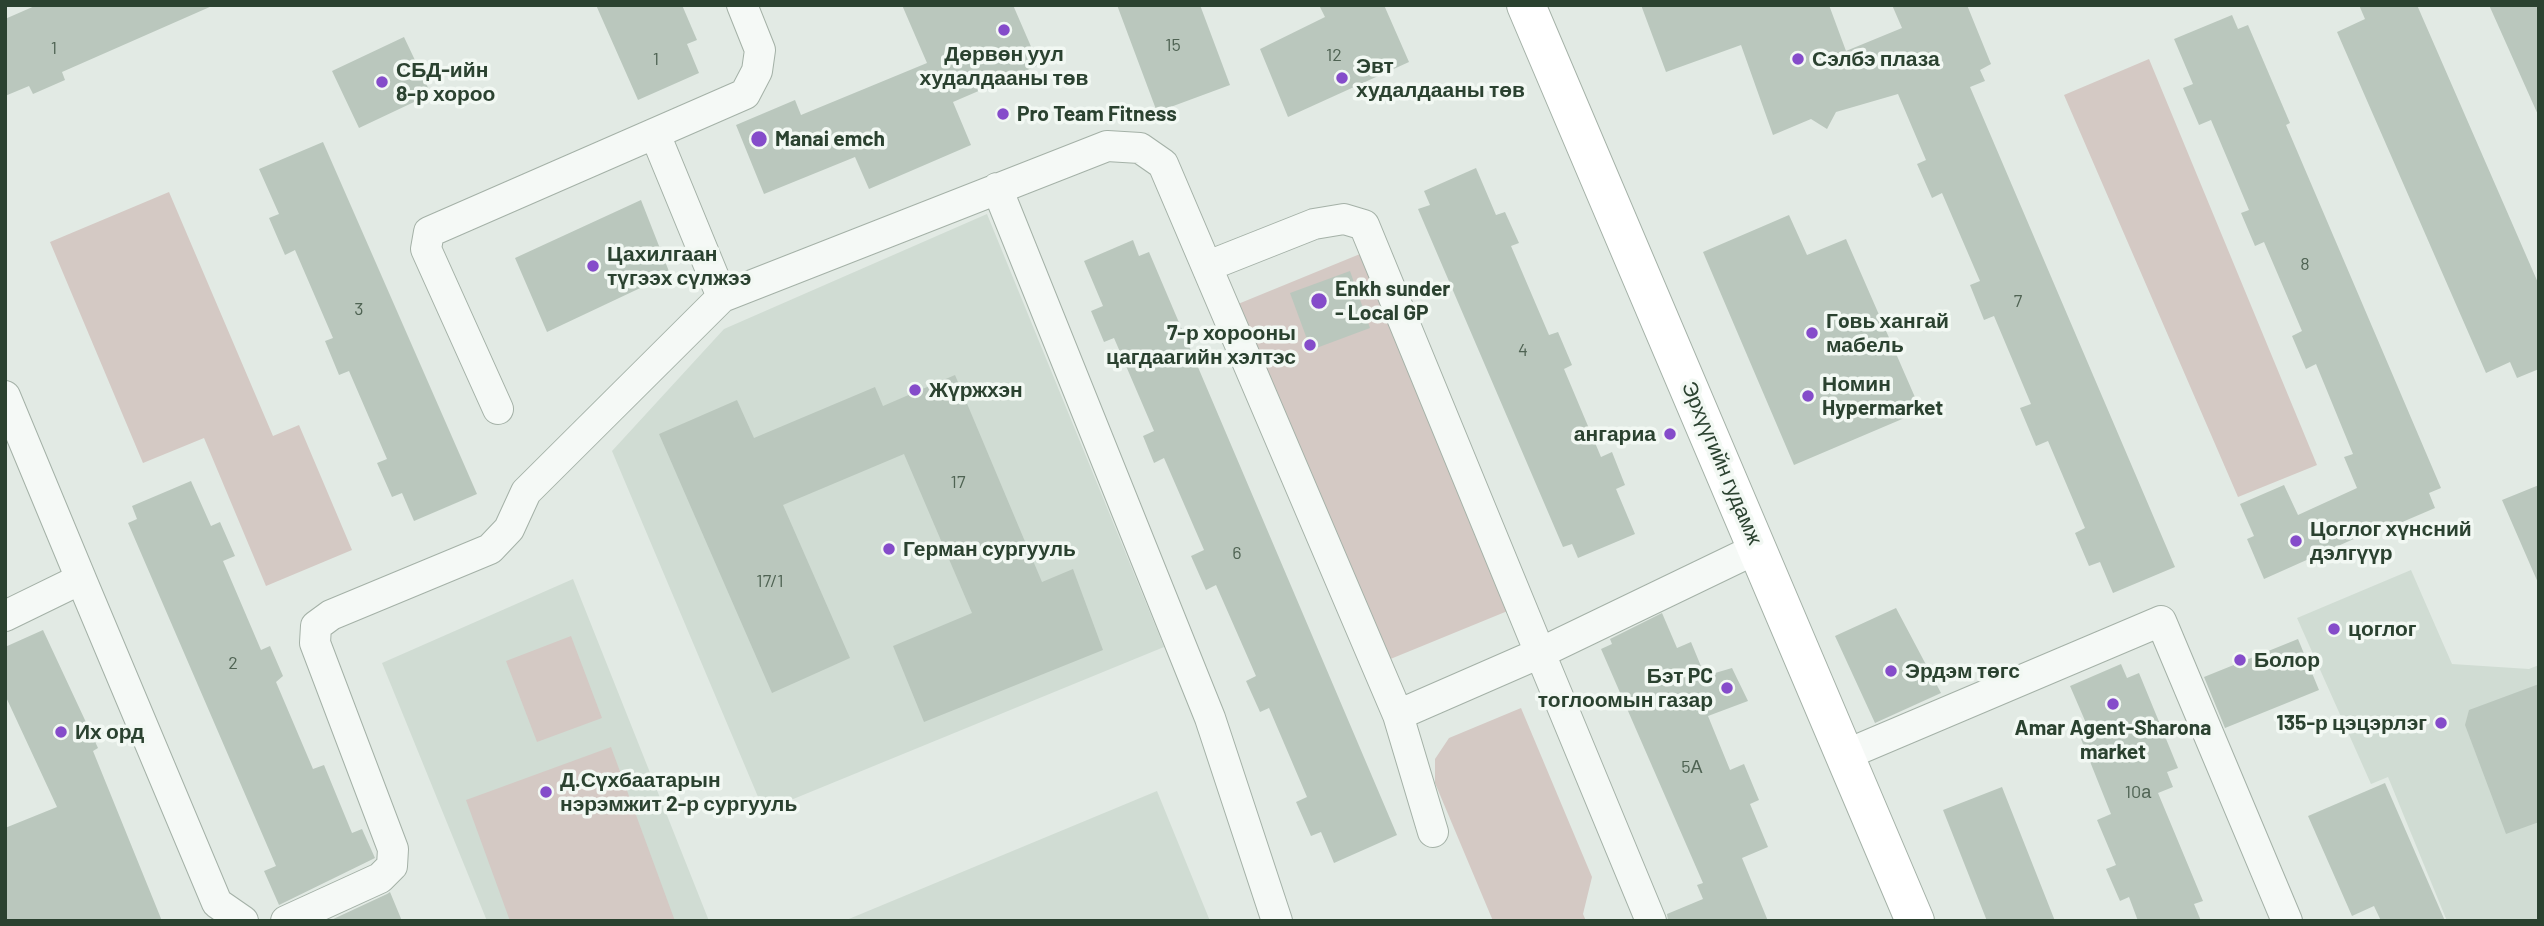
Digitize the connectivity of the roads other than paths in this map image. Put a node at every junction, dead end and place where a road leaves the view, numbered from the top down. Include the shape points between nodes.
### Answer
1 (742, 5) edge
2 (1528, 6) edge
3 (655, 134) junction
4 (997, 188) junction
5 (1208, 266) junction
6 (722, 297) junction
7 (5, 396) edge
8 (498, 409) dead end
9 (1758, 548) junction
10 (81, 579) junction
11 (5, 616) edge
12 (1540, 653) junction
13 (1398, 715) junction
14 (1844, 755) junction
15 (1433, 832) dead end
16 (243, 921) edge
17 (286, 921) edge
18 (1277, 921) edge
19 (1651, 921) edge
20 (1915, 921) edge
21 (2287, 921) edge

1 - 3 street via 760,50 757,71 745,94
2 - 9 main road, Эрхүүгийн гудамж
3 - 6 street
3 - 8 street via 429,232 426,249
4 - 5 street via 1107,146 1140,148 1163,164
4 - 6 street
4 - 18 street via 1210,718
5 - 12 street via 1314,224 1344,219 1364,225
5 - 13 street
6 - 17 street via 526,492 509,529 490,549 331,615 316,626 315,643 393,849 392,866 380,878
7 - 10 street
9 - 12 street
9 - 14 main road, Эрхүүгийн гудамж
10 - 11 street
10 - 16 street via 217,903
12 - 13 street
12 - 19 street
13 - 15 street
14 - 20 main road, Эрхүүгийн гудамж
14 - 21 street via 2161,621

